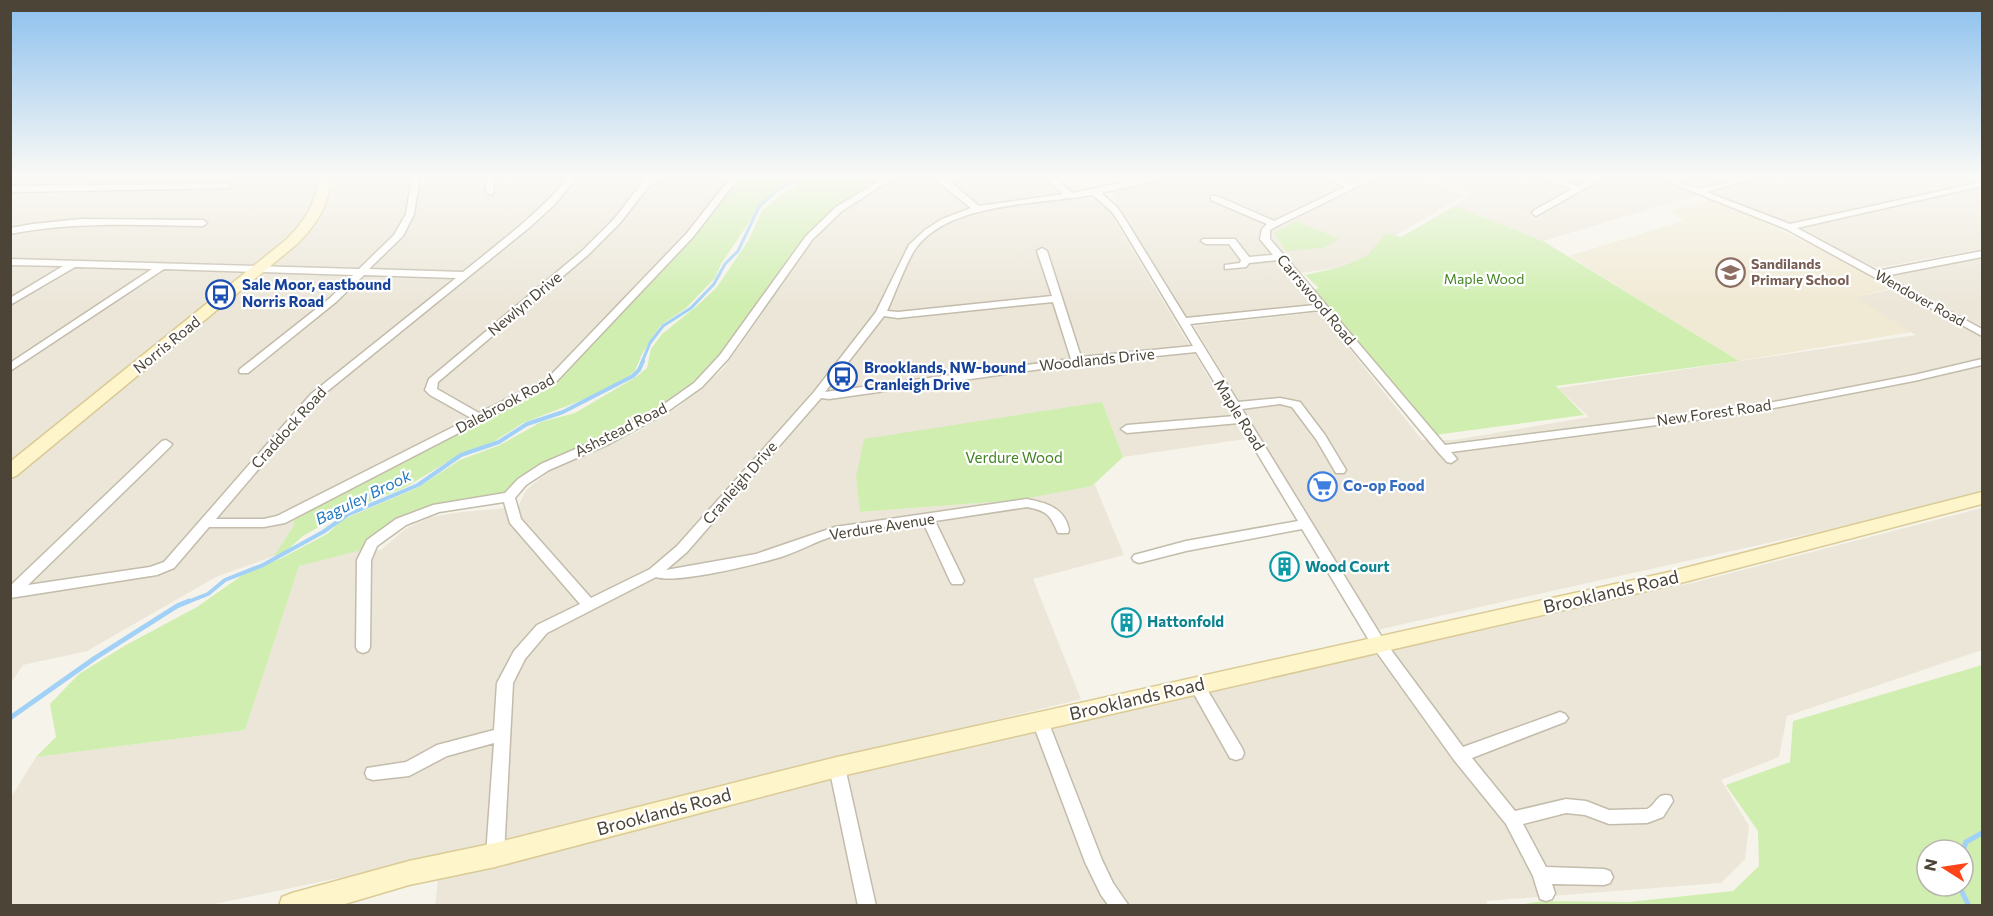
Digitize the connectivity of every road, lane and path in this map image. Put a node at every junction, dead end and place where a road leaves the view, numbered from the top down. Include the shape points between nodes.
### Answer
1 (311, 220) edge
2 (408, 220) edge
3 (533, 220) edge
4 (617, 220) edge
5 (703, 220) edge
6 (829, 220) edge
7 (950, 220) edge
8 (1120, 220) edge
9 (1264, 220) edge
10 (1283, 220) edge
11 (1771, 220) edge
12 (1822, 220) edge
13 (203, 223) dead end
14 (1274, 224) junction
15 (1789, 227) junction
16 (10, 231) edge
17 (1206, 241) dead end
18 (1042, 251) dead end
19 (1981, 256) edge
20 (1281, 257) junction
21 (1246, 260) junction
22 (10, 262) edge
23 (73, 264) junction
24 (161, 267) junction
25 (1228, 267) dead end
26 (259, 270) junction
27 (362, 273) junction
28 (1878, 274) junction
29 (464, 275) junction
30 (1055, 299) junction
31 (10, 302) edge
32 (1323, 307) junction
33 (881, 314) junction
34 (1182, 322) junction
35 (1983, 333) edge
36 (1198, 349) junction
37 (1077, 361) junction
38 (1983, 362) edge
39 (10, 368) edge
40 (244, 371) dead end
41 (818, 394) junction
42 (1234, 406) junction
43 (480, 418) junction
44 (1241, 419) junction
45 (1127, 429) dead end
46 (166, 444) dead end
47 (1442, 449) junction
48 (1451, 459) dead end
49 (1340, 470) dead end
50 (10, 472) edge
51 (509, 497) junction
52 (1983, 498) edge
53 (928, 519) junction
54 (207, 523) junction
55 (1306, 524) junction
56 (1063, 530) dead end
57 (1139, 558) dead end
58 (655, 572) junction
59 (957, 581) dead end
60 (12, 593) edge
61 (589, 604) junction
62 (1378, 643) junction
63 (363, 646) dead end
64 (1197, 685) junction
65 (1560, 718) dead end
66 (1040, 721) junction
67 (502, 734) junction
68 (1236, 753) dead end
69 (1460, 754) junction
70 (837, 767) junction
71 (373, 773) dead end
72 (1665, 801) dead end
73 (1512, 819) junction
74 (495, 855) junction
75 (1541, 875) junction
76 (1604, 877) dead end
77 (1546, 893) dead end
78 (292, 906) edge
79 (867, 906) edge
80 (1119, 906) edge

1 - 26 street, Norris Road
2 - 27 street
3 - 29 street, Craddock Road
4 - 43 street, Newlyn Drive via 585,253 433,381 434,393
5 - 43 street, Dalebrook Road via 560,375
6 - 51 street, Ashstead Road via 816,230 724,357 698,385 657,414 545,467 522,482
7 - 33 street, Cranleigh Drive via 919,239
8 - 34 street, Maple Road
9 - 14 street
10 - 14 street
11 - 15 street, Wendover Road
12 - 15 street
13 - 16 street via 62,223
14 - 20 street, Carrswood Road via 1264,234 1265,239
15 - 28 street, Wendover Road
17 - 21 street via 1232,241
18 - 30 street
19 - 28 street
20 - 21 street
20 - 32 street, Carrswood Road
21 - 25 street via 1243,265
22 - 23 street
23 - 24 street
23 - 31 street
24 - 26 street
24 - 39 street
26 - 27 street
26 - 50 street, Norris Road
27 - 29 street
27 - 40 street
28 - 35 street, Wendover Road
29 - 54 street, Craddock Road via 315,396
30 - 33 street
30 - 37 street
32 - 34 street
32 - 47 street, Carrswood Road
33 - 41 street, Cranleigh Drive
34 - 36 street, Maple Road
36 - 37 street, Woodlands Drive
36 - 42 street, Maple Road
37 - 41 street, Woodlands Drive via 829,396
38 - 47 street, New Forest Road via 1748,410
41 - 58 street, Cranleigh Drive via 682,549
42 - 44 street, Maple Road
42 - 49 street via 1280,401 1296,404
43 - 54 street, Dalebrook Road via 280,520
44 - 45 street
44 - 55 street, Maple Road
46 - 60 street
47 - 48 street, Carrswood Road
51 - 61 street via 515,520
51 - 63 street via 437,508 401,522 372,543 364,560
52 - 62 street, Brooklands Road via 1669,579
53 - 56 street, Verdure Avenue via 1027,503 1046,506 1054,512
53 - 58 street, Verdure Avenue via 836,531 778,553 685,573
53 - 59 street
54 - 60 street, Craddock Road via 177,559 161,570
55 - 57 street
55 - 62 street, Maple Road
58 - 61 street, Cranleigh Drive
61 - 67 street, Cranleigh Drive via 542,629 519,655 505,682
62 - 64 street, Brooklands Road
62 - 69 street, Maple Road
64 - 66 street, Brooklands Road
64 - 68 street
65 - 69 street
66 - 70 street, Brooklands Road
66 - 80 street via 1094,862
67 - 71 street via 443,750 410,769
67 - 74 street, Cranleigh Drive
69 - 73 street, Maple Road
70 - 74 street, Brooklands Road
70 - 79 street
72 - 73 street via 1657,812 1647,816 1609,817 1586,808 1566,806
73 - 75 street, Maple Road
74 - 78 street, Brooklands Road via 409,873
75 - 76 street
75 - 77 street, Maple Road

